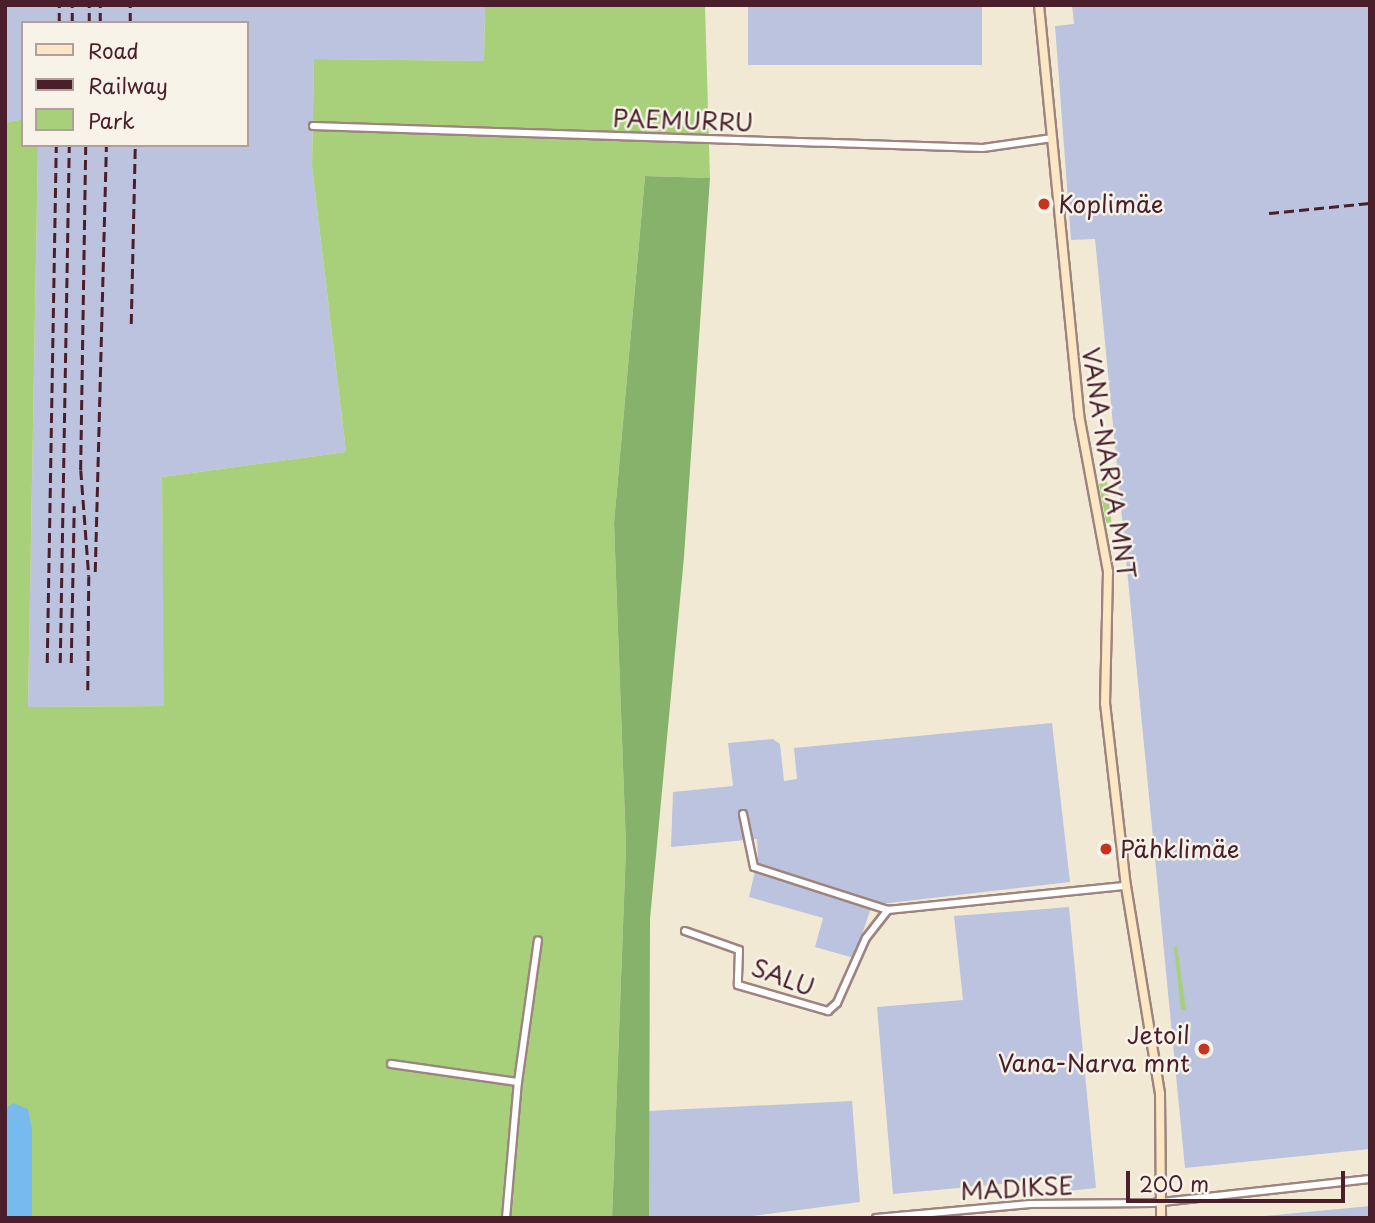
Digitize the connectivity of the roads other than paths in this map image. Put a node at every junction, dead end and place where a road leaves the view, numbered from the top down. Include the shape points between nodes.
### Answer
1 (1039, 5) edge
2 (313, 127) dead end
3 (1052, 138) junction
4 (743, 814) dead end
5 (1126, 886) junction
6 (888, 910) junction
7 (685, 932) dead end
8 (538, 940) dead end
9 (391, 1065) dead end
10 (518, 1082) junction
11 (1370, 1179) edge
12 (1162, 1202) junction
13 (506, 1218) edge
14 (876, 1218) edge
15 (1161, 1218) edge

1 - 3 main road, VANA-NARVA MNT
2 - 3 street, PAEMURRU via 983,148
3 - 5 main road, VANA-NARVA MNT via 1079,415 1108,572 1103,675
4 - 6 street via 754,867
5 - 6 street
5 - 12 main road, VANA-NARVA MNT via 1160,1094
6 - 7 street, SALU via 866,938 837,1003 828,1011 738,985 739,950
8 - 10 street
9 - 10 street
10 - 13 street
11 - 12 street, MADIKSE
12 - 14 street, MADIKSE via 1030,1204
12 - 15 main road, VANA-NARVA MNT

